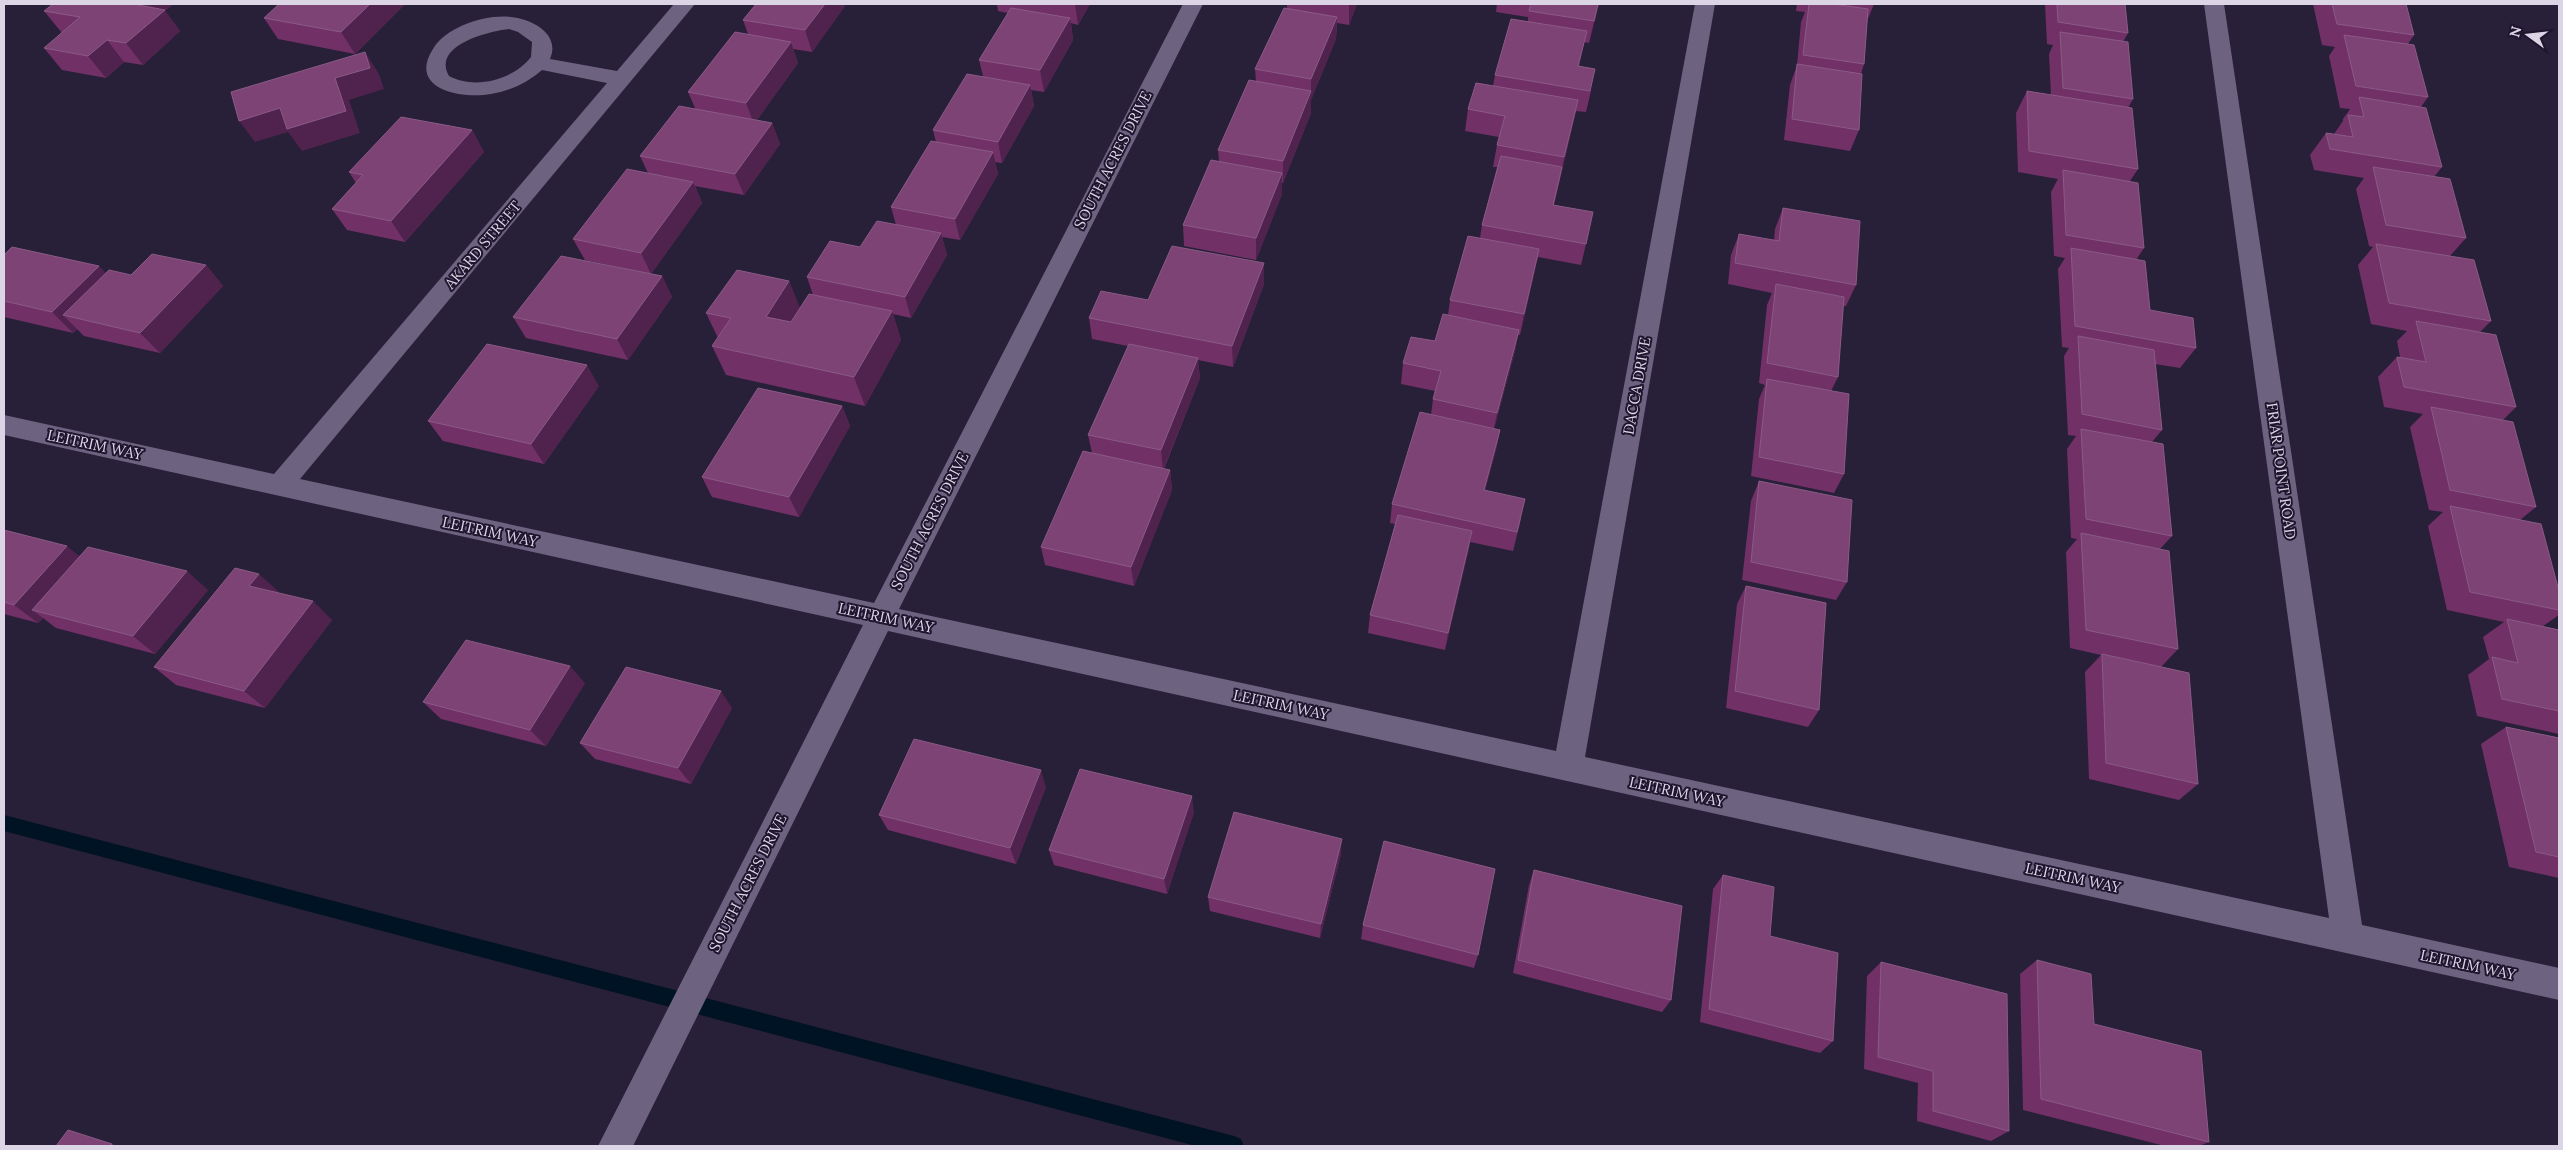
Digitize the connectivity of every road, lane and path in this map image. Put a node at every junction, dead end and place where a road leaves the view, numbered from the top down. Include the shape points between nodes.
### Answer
1 (685, 4) edge
2 (1193, 4) edge
3 (1705, 4) edge
4 (2214, 4) edge
5 (538, 63) junction
6 (623, 79) junction
7 (4, 425) edge
8 (280, 485) junction
9 (881, 617) junction
10 (1568, 768) junction
11 (2348, 938) junction
12 (2559, 984) edge
13 (615, 1146) edge

1 - 6 street, AKARD STREET
2 - 9 street, SOUTH ACRES DRIVE
3 - 10 street, DACCA DRIVE
4 - 11 street, FRIAR POINT ROAD
5 - 5 street via 511,81 476,89 447,84 434,67 440,52 457,36 483,26 510,23 537,32 543,41 544,52
5 - 6 street
6 - 8 street, AKARD STREET
7 - 8 street, LEITRIM WAY
8 - 9 street, LEITRIM WAY
9 - 10 street, LEITRIM WAY
9 - 13 street, SOUTH ACRES DRIVE
10 - 11 street, LEITRIM WAY
11 - 12 street, LEITRIM WAY

